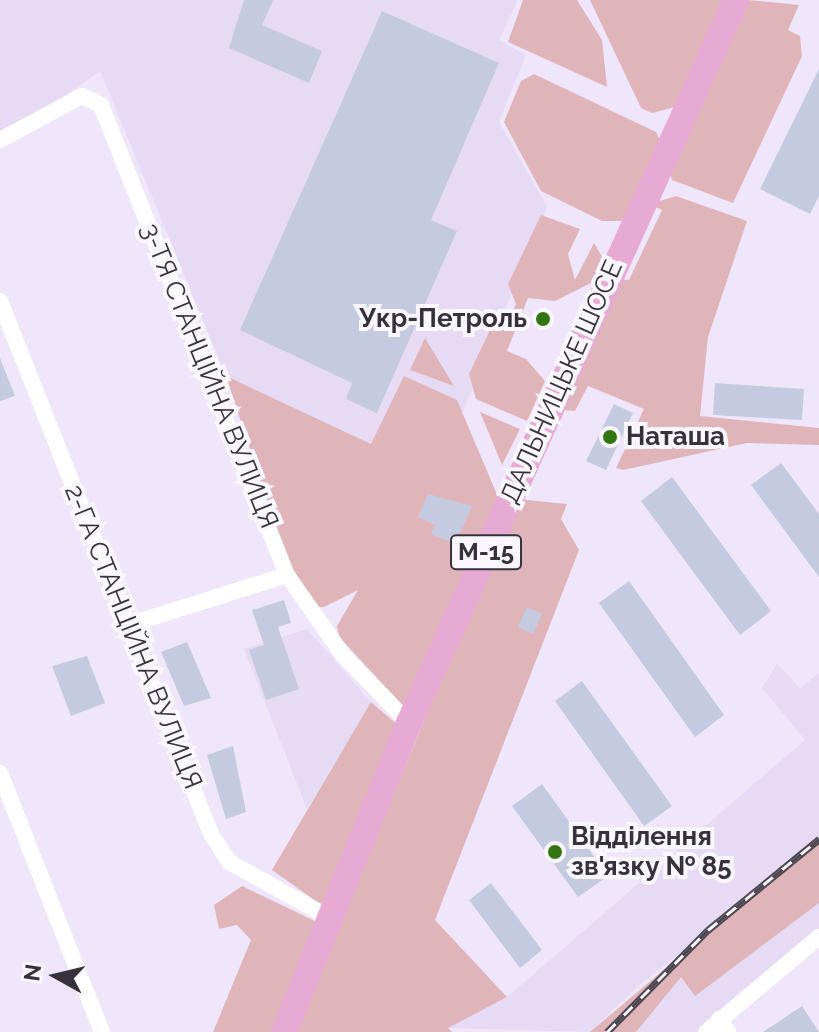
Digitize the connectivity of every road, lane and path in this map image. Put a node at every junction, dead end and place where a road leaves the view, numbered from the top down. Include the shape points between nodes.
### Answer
1 (736, 0) edge
2 (0, 140) edge
3 (0, 301) edge
4 (287, 575) junction
5 (128, 625) junction
6 (409, 723) junction
7 (0, 773) edge
8 (330, 918) junction
9 (819, 937) edge
10 (723, 1025) edge
11 (102, 1032) edge
12 (284, 1032) edge
13 (706, 1032) edge

1 - 6 main road, ДАЛЬНИЦЬКЕ ШОСЕ / М-15
2 - 4 street, 3-ТЯ СТАНЦІЙНА ВУЛИЦЯ via 82,96 101,105
3 - 5 street, 2-ГА СТАНЦІЙНА ВУЛИЦЯ
4 - 5 street
4 - 6 street, 3-ТЯ СТАНЦІЙНА ВУЛИЦЯ via 343,655
5 - 8 street, 2-ГА СТАНЦІЙНА ВУЛИЦЯ via 211,834 229,862
6 - 8 main road, ДАЛЬНИЦЬКЕ ШОСЕ / М-15
7 - 11 street
8 - 12 main road, ДАЛЬНИЦЬКЕ ШОСЕ / М-15
9 - 10 street
10 - 13 street

